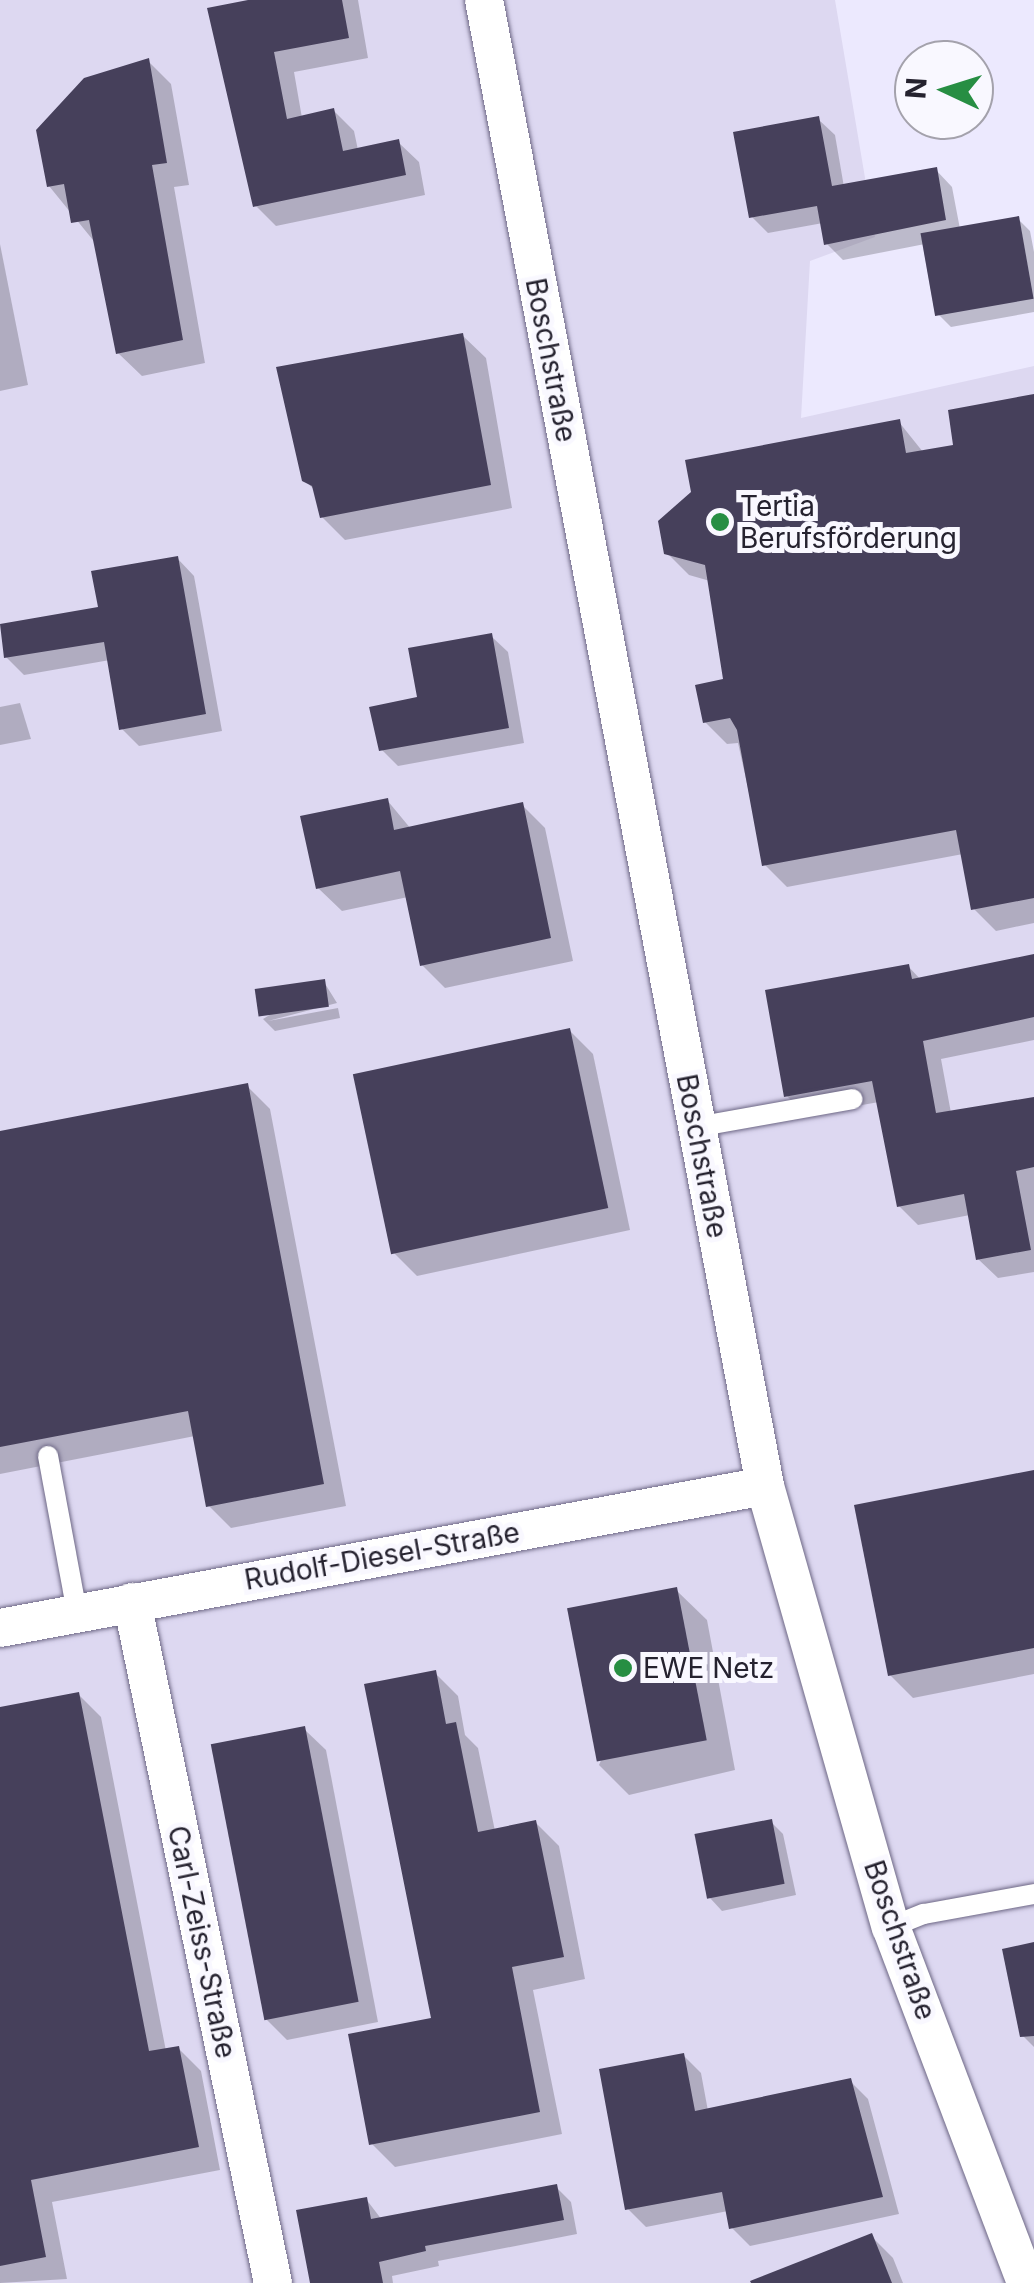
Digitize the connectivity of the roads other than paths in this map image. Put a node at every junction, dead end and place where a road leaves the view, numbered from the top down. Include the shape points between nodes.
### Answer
1 (484, 0) edge
2 (853, 1098) dead end
3 (696, 1126) junction
4 (48, 1456) dead end
5 (765, 1486) junction
6 (132, 1602) junction
7 (77, 1613) junction
8 (0, 1628) edge
9 (1034, 1894) edge
10 (891, 1927) junction
11 (272, 2283) edge
12 (1026, 2283) edge

1 - 3 street, Boschstraße
2 - 3 lane
3 - 5 street, Boschstraße
4 - 7 lane
5 - 6 street, Rudolf-Diesel-Straße
5 - 10 street, Boschstraße
6 - 7 street, Rudolf-Diesel-Straße
6 - 11 street, Carl-Zeiss-Straße
7 - 8 street, Rudolf-Diesel-Straße
9 - 10 lane via 924,1914
10 - 12 street, Boschstraße

